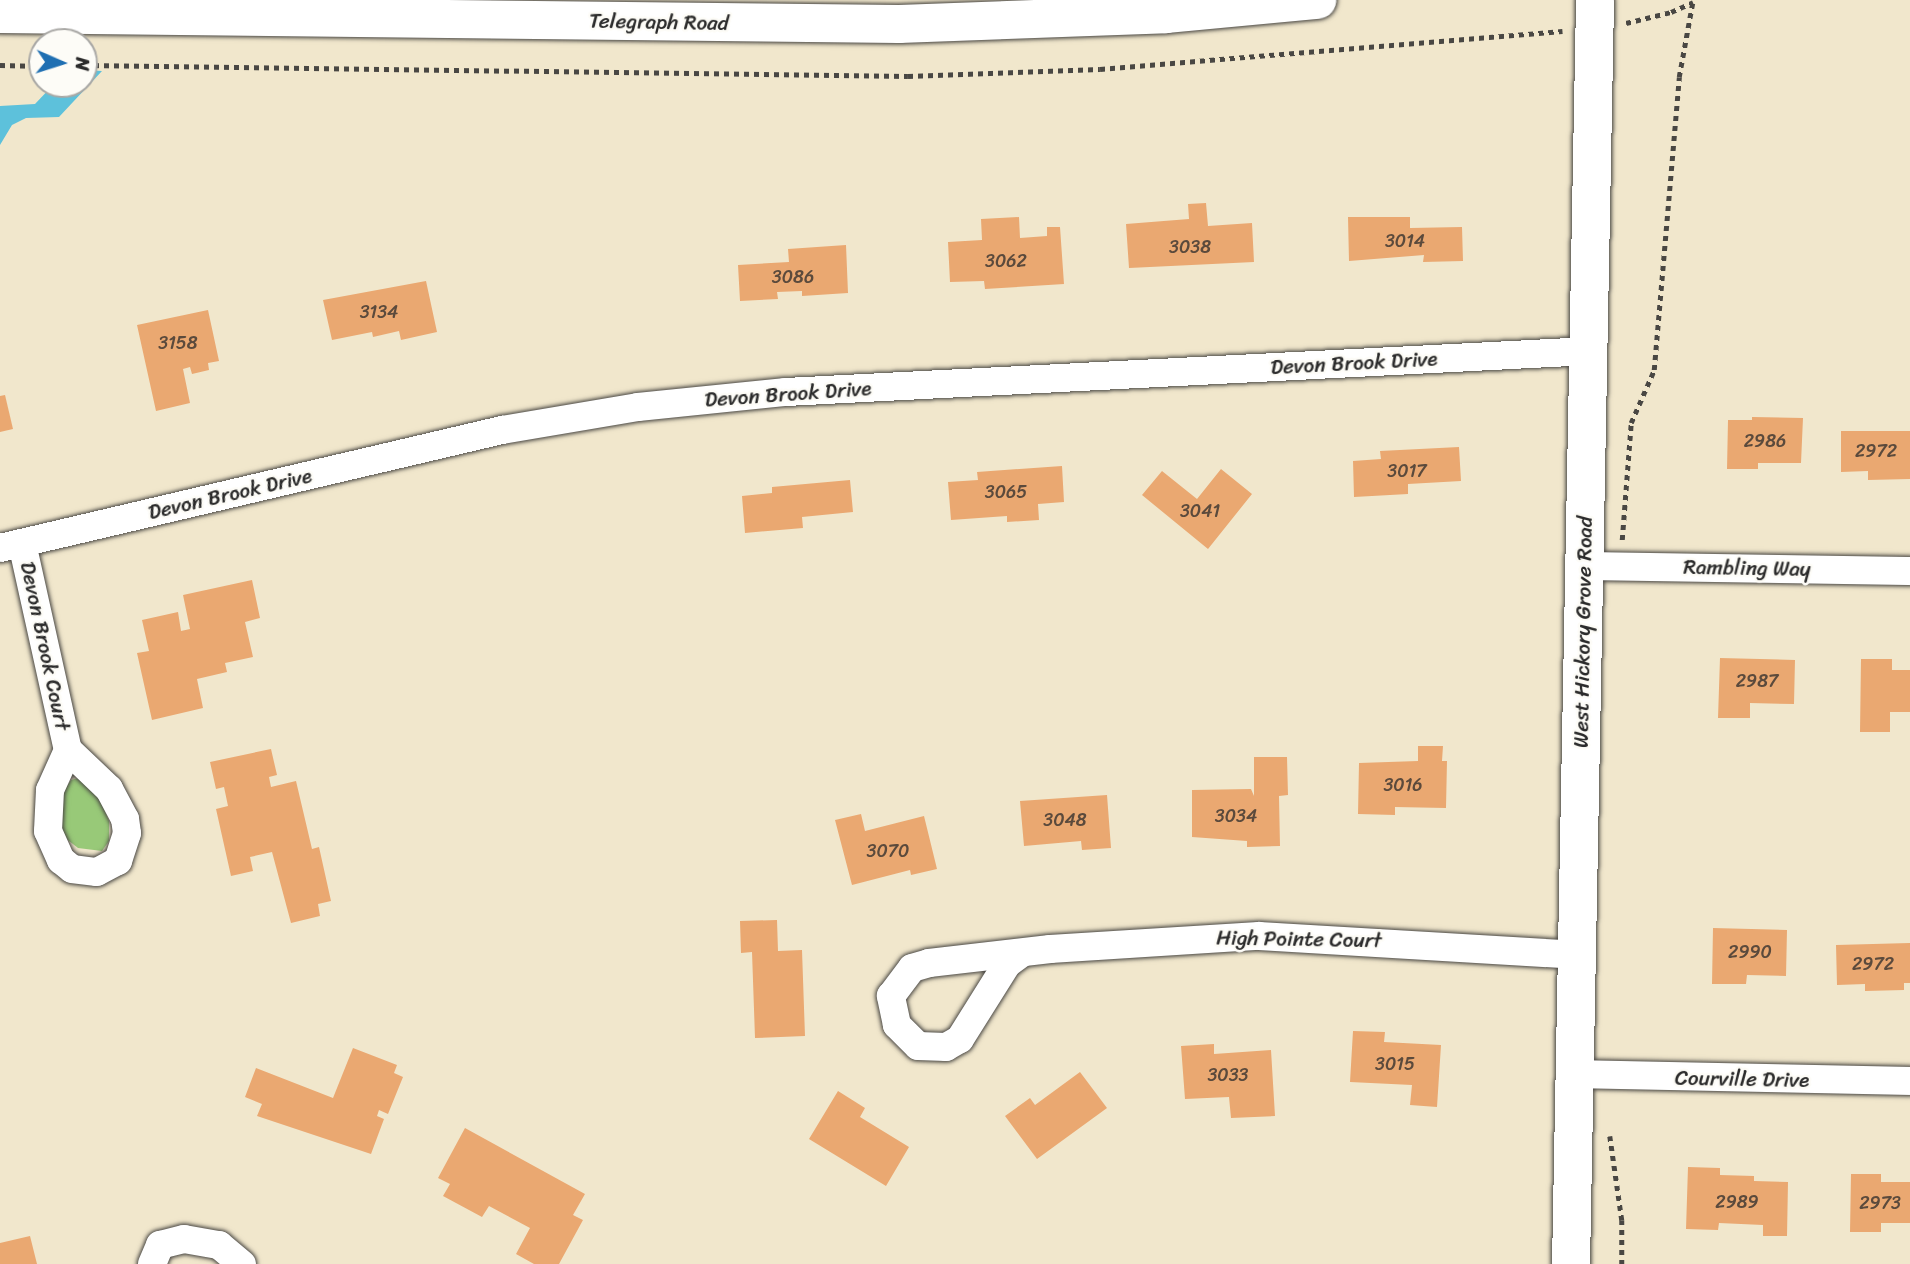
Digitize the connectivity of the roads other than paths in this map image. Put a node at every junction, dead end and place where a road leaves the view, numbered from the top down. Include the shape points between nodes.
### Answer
1 (1317, 0) edge
2 (1595, 0) edge
3 (500, 10) edge
4 (647, 11) edge
5 (0, 15) edge
6 (1590, 351) junction
7 (11, 545) edge
8 (1584, 566) junction
9 (1910, 571) edge
10 (68, 750) dead end
11 (1023, 953) junction
12 (1575, 955) junction
13 (1574, 1074) junction
14 (1910, 1080) edge
15 (152, 1264) edge
16 (242, 1264) edge
17 (1571, 1264) edge

1 - 4 main road, Telegraph Road via 1032,21
2 - 6 main road, West Hickory Grove Road
3 - 4 main road, Telegraph Road
3 - 5 main road, Telegraph Road
6 - 7 street, Devon Brook Drive via 786,392 638,408 502,430
6 - 8 main road, West Hickory Grove Road
7 - 10 street, Devon Brook Court
8 - 9 street, Rambling Way
8 - 12 main road, West Hickory Grove Road
11 - 11 street, High Pointe Court via 912,968 891,996 897,1025 907,1038 925,1047 946,1047 960,1039 1000,973
11 - 12 street, High Pointe Court via 1259,936
12 - 13 main road, West Hickory Grove Road
13 - 14 street, Courville Drive
13 - 17 main road, West Hickory Grove Road
15 - 16 street via 160,1245 184,1238 219,1245

